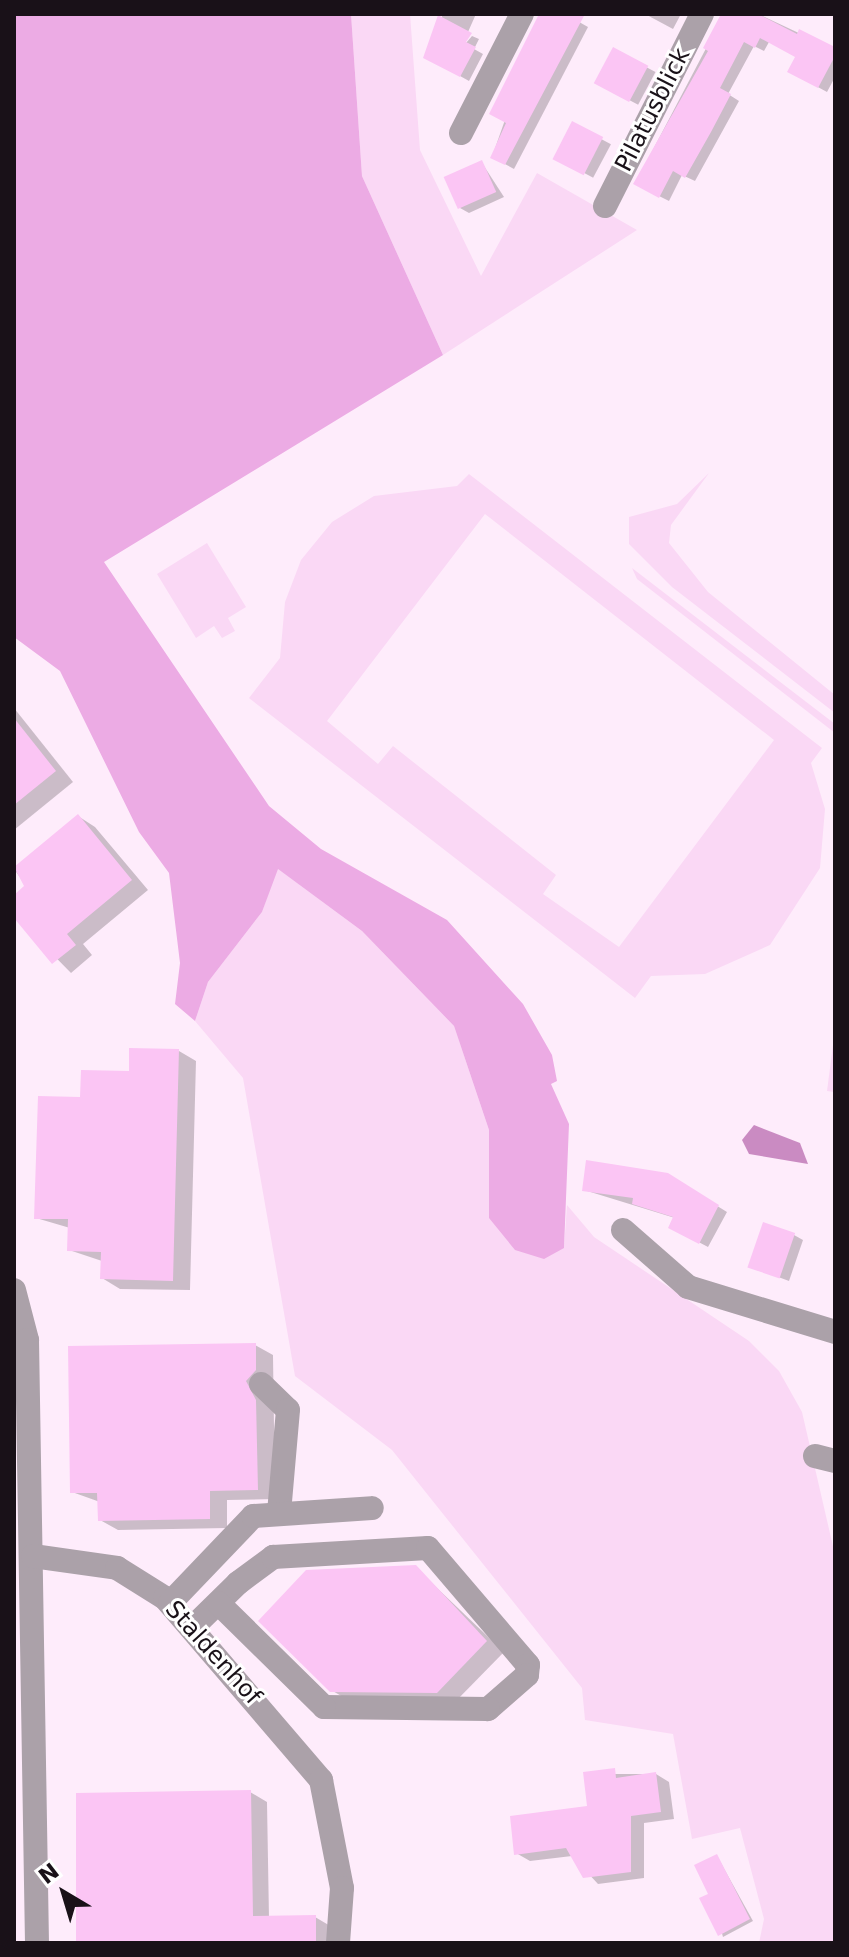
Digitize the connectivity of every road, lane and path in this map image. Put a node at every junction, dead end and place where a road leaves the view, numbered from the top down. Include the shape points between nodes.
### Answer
1 (522, 14) edge
2 (702, 14) edge
3 (461, 133) dead end
4 (605, 206) dead end
5 (623, 1230) dead end
6 (14, 1290) edge
7 (835, 1332) edge
8 (261, 1384) dead end
9 (372, 1508) dead end
10 (279, 1513) junction
11 (33, 1556) junction
12 (170, 1603) junction
13 (218, 1603) junction
14 (194, 1626) junction
15 (37, 1943) edge
16 (338, 1943) edge

1 - 3 street
2 - 4 street, Pilatusblick
5 - 7 street via 688,1287
6 - 11 street via 27,1340
8 - 10 street via 288,1410
9 - 10 street
10 - 12 street via 253,1516
11 - 12 street, Staldenhof via 117,1568
11 - 15 street
12 - 14 street, Staldenhof
13 - 13 street via 273,1557 428,1548 528,1665 527,1675 488,1709 324,1707
13 - 14 street
14 - 16 street, Staldenhof via 321,1780 342,1888

